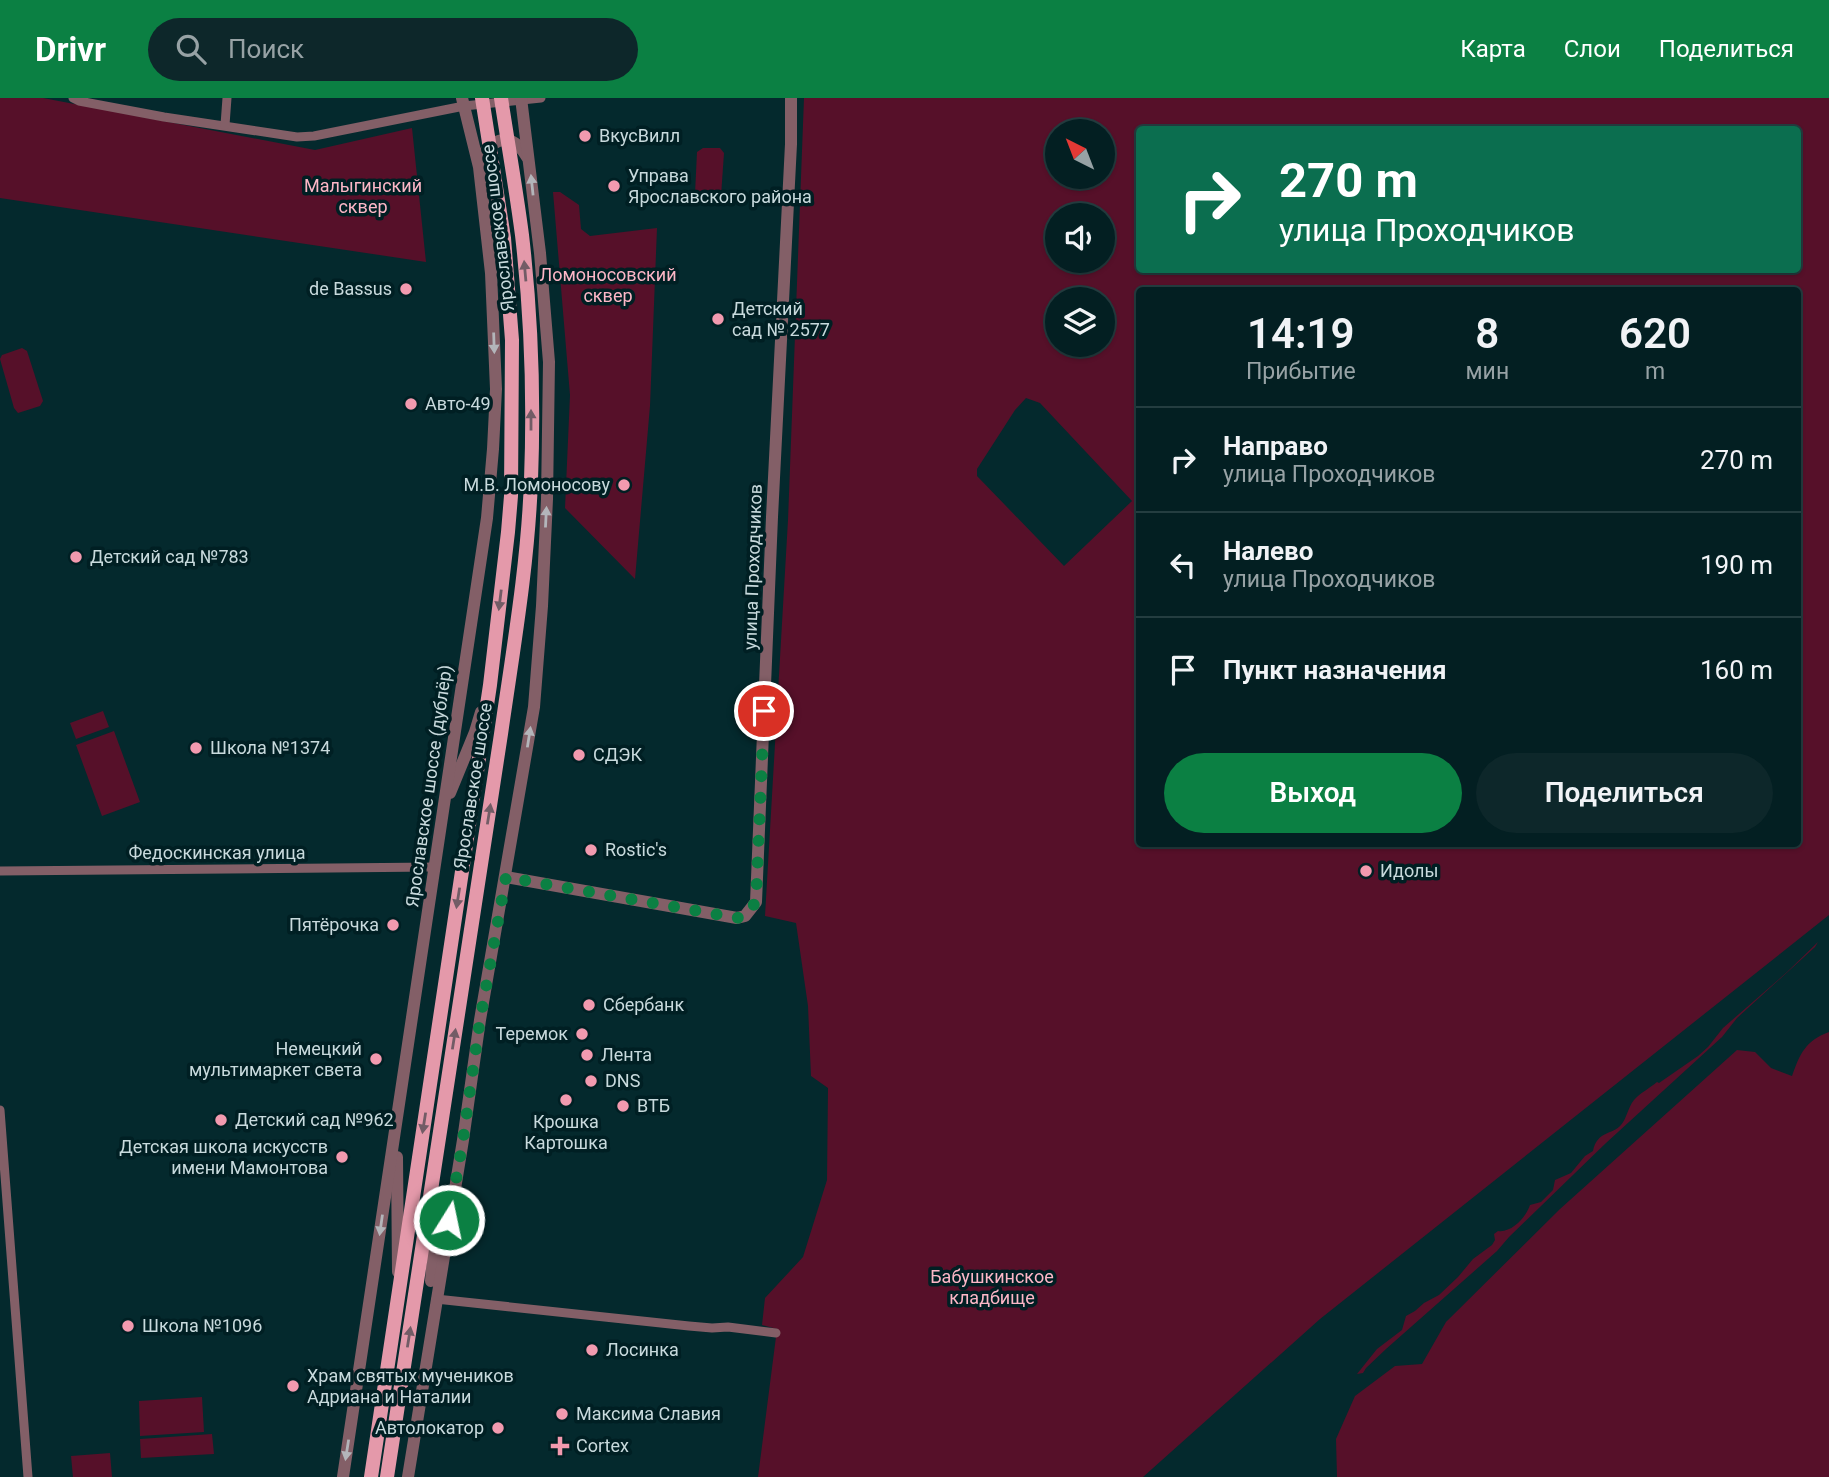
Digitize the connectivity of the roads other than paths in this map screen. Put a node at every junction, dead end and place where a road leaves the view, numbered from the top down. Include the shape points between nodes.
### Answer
1 (73, 98) edge
2 (228, 98) edge
3 (482, 98) edge
4 (494, 98) edge
5 (541, 98) edge
6 (792, 98) edge
7 (513, 100) edge
8 (463, 102) edge
9 (225, 125) junction
10 (529, 160) junction
11 (479, 167) junction
12 (490, 685) junction
13 (443, 811) junction
14 (434, 867) junction
15 (0, 871) edge
16 (506, 877) junction
17 (0, 1110) edge
18 (395, 1129) junction
19 (432, 1180) junction
20 (398, 1298) junction
21 (436, 1299) junction
22 (431, 1327) junction
23 (776, 1333) dead end
24 (28, 1477) edge
25 (343, 1477) edge
26 (371, 1477) edge
27 (387, 1477) edge
28 (408, 1477) edge

1 - 9 street
2 - 9 street
3 -> 12 main road, Ярославское шоссе via 503,238 512,340 511,496
4 - 7 street
5 - 7 street
6 - 16 street, улица Проходчиков via 756,902 745,916 737,918
7 - 8 street
7 - 10 street
19 -> 7 main road, Ярославское шоссе via 517,619 531,480 526,282
8 - 9 street via 306,137
8 - 11 street, Ярославское шоссе (дублёр)
10 - 11 street via 518,145 500,140 492,143
16 -> 10 street via 534,708 547,499 549,362
11 -> 13 street, Ярославское шоссе (дублёр) via 491,273 496,389 493,449
12 - 13 street
12 -> 20 main road, Ярославское шоссе
13 - 14 street, Ярославское шоссе (дублёр)
14 - 15 street, Федоскинская улица
14 - 18 street, Ярославское шоссе (дублёр)
16 - 21 street
17 - 24 street
18 - 20 street
18 -> 25 street, Ярославское шоссе (дублёр)
19 - 22 street
27 -> 19 main road, Ярославское шоссе
20 - 26 main road, Ярославское шоссе
21 - 22 street
21 - 23 street
22 - 28 street

